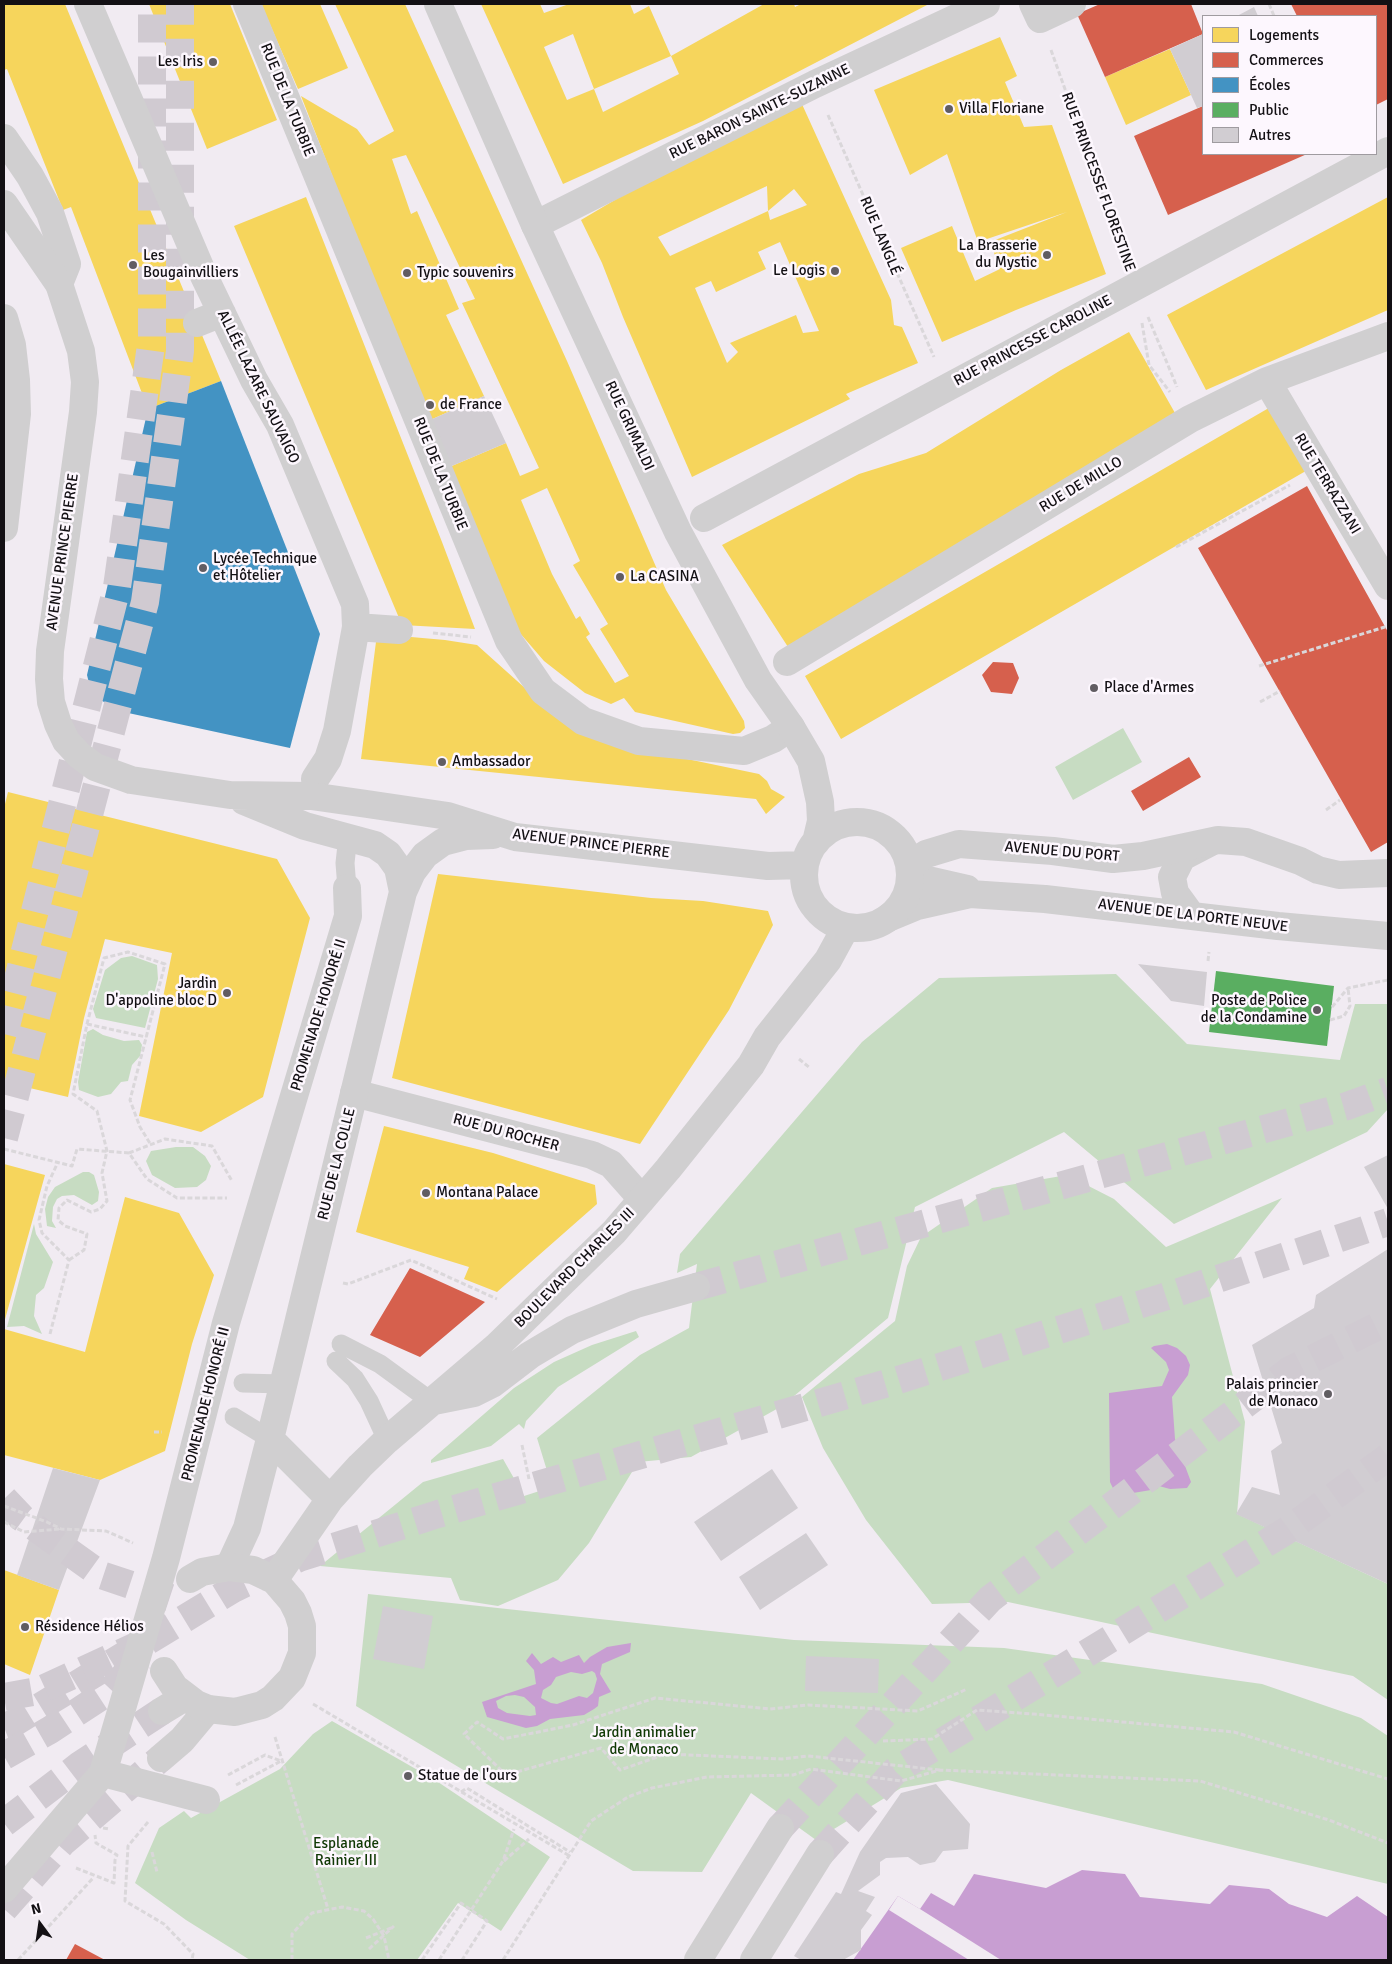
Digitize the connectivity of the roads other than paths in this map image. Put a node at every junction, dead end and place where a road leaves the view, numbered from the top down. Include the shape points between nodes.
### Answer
1 (88, 4) edge
2 (247, 4) edge
3 (438, 4) edge
4 (986, 4) edge
5 (1072, 4) edge
6 (1037, 12) edge
7 (4, 138) edge
8 (1388, 151) edge
9 (4, 204) edge
10 (535, 225) junction
11 (59, 284) junction
12 (222, 313) junction
13 (4, 318) edge
14 (197, 323) dead end
15 (1388, 336) edge
16 (1267, 381) junction
17 (704, 518) dead end
18 (4, 528) edge
19 (1388, 586) edge
20 (356, 626) junction
21 (400, 630) road end
22 (787, 662) dead end
23 (791, 727) junction
24 (314, 780) dead end
25 (230, 795) junction
26 (348, 836) junction
27 (515, 836) junction
28 (1218, 840) junction
29 (811, 853) junction
30 (910, 871) junction
31 (1388, 874) edge
32 (347, 888) joint
33 (403, 892) junction
34 (998, 895) junction
35 (1191, 915) junction
36 (888, 918) junction
37 (846, 927) junction
38 (1388, 936) edge
39 (354, 1093) junction
40 (642, 1199) junction
41 (696, 1287) tunnel mouth
42 (243, 1383) dead end
43 (284, 1384) junction
44 (432, 1402) junction
45 (234, 1417) dead end
46 (270, 1439) junction
47 (386, 1440) junction
48 (330, 1499) junction
49 (229, 1567) junction
50 (190, 1579) tunnel mouth
51 (274, 1580) junction
52 (164, 1671) dead end
53 (196, 1703) junction
54 (162, 1711) tunnel mouth
55 (161, 1758) tunnel mouth
56 (103, 1773) junction
57 (202, 1791) road end
58 (780, 1828) tunnel mouth
59 (820, 1854) tunnel mouth
60 (4, 1889) edge
61 (698, 1960) edge
62 (754, 1960) edge

1 - 12 street, ALLÉE LAZARE SAUVAIGO
2 - 23 street, RUE DE LA TURBIE via 509,641 543,691 583,721 639,741 744,751 773,739
3 - 10 street, RUE GRIMALDI
4 - 10 street, RUE BARON SAINTE-SUZANNE via 815,84
5 - 6 street
7 - 11 street via 50,213 67,264
8 - 17 street, RUE PRINCESSE CAROLINE
9 - 11 street, AVENUE PRINCE PIERRE
10 - 23 street, RUE GRIMALDI via 678,532 758,680
11 - 25 street, AVENUE PRINCE PIERRE via 81,352 85,382 50,651 51,702 58,724 79,755 111,775
12 - 14 street
12 - 20 street, ALLÉE LAZARE SAUVAIGO via 280,426 355,604
13 - 18 street via 12,345 17,414
15 - 16 street, RUE DE MILLO
16 - 19 street, RUE TERRAZZANI
16 - 22 street, RUE DE MILLO via 1190,419
20 - 21 street
20 - 24 street, ALLÉE LAZARE SAUVAIGO via 337,731 328,759
23 - 29 street, RUE GRIMALDI via 811,762 820,802 820,821
25 - 26 street, AVENUE PRINCE PIERRE via 305,826
25 - 27 street, AVENUE PRINCE PIERRE via 311,796 367,804 448,816
26 - 32 lane
26 - 33 street, AVENUE PRINCE PIERRE via 375,845 388,854 398,868
27 - 29 street, AVENUE PRINCE PIERRE via 768,866
27 - 33 street, RUE DE LA COLLE via 466,836 443,842 425,855
28 - 30 street, AVENUE DU PORT via 1114,859 959,844 934,851
28 - 31 street, AVENUE DU PORT via 1246,842 1339,875
28 - 35 street, AVENUE DU PORT via 1182,858 1172,877 1175,893
29 - 30 street via 833,828 865,823 894,837 906,855
29 - 37 street via 805,882 812,902 826,918
30 - 34 street, AVENUE DE LA PORTE NEUVE
30 - 36 street via 906,895 896,912
32 - 56 street, PROMENADE HONORÉ II via 348,916 252,1201 226,1323 166,1558
33 - 39 street, RUE DE LA COLLE
34 - 35 street, AVENUE DE LA PORTE NEUVE
34 - 36 street, AVENUE DE LA PORTE NEUVE via 970,894 943,898
35 - 38 street, AVENUE DE LA PORTE NEUVE
36 - 37 street via 868,927
37 - 40 street, BOULEVARD CHARLES III via 828,960 767,1037 751,1066
39 - 40 street, RUE DU ROCHER via 592,1155 611,1164
39 - 43 street, RUE DE LA COLLE
40 - 44 street, BOULEVARD CHARLES III via 557,1290
41 - 44 street via 636,1304 572,1330 530,1354 492,1384 474,1393
42 - 43 lane
43 - 46 street, RUE DE LA COLLE
44 - 47 street, BOULEVARD CHARLES III
44 - 47 lane via 380,1364 338,1353 369,1402
45 - 46 lane
46 - 48 street
46 - 49 street, RUE DE LA COLLE via 247,1528
47 - 48 street, BOULEVARD CHARLES III
48 - 51 street, BOULEVARD CHARLES III
49 - 50 street via 215,1568
49 - 51 street via 253,1570
51 - 53 street via 292,1600 302,1626 302,1653 292,1678 262,1705 235,1712
52 - 53 street via 175,1688
53 - 54 street
53 - 55 street via 182,1740
56 - 57 street
56 - 60 street, PROMENADE HONORÉ II
58 - 61 street
59 - 62 street

